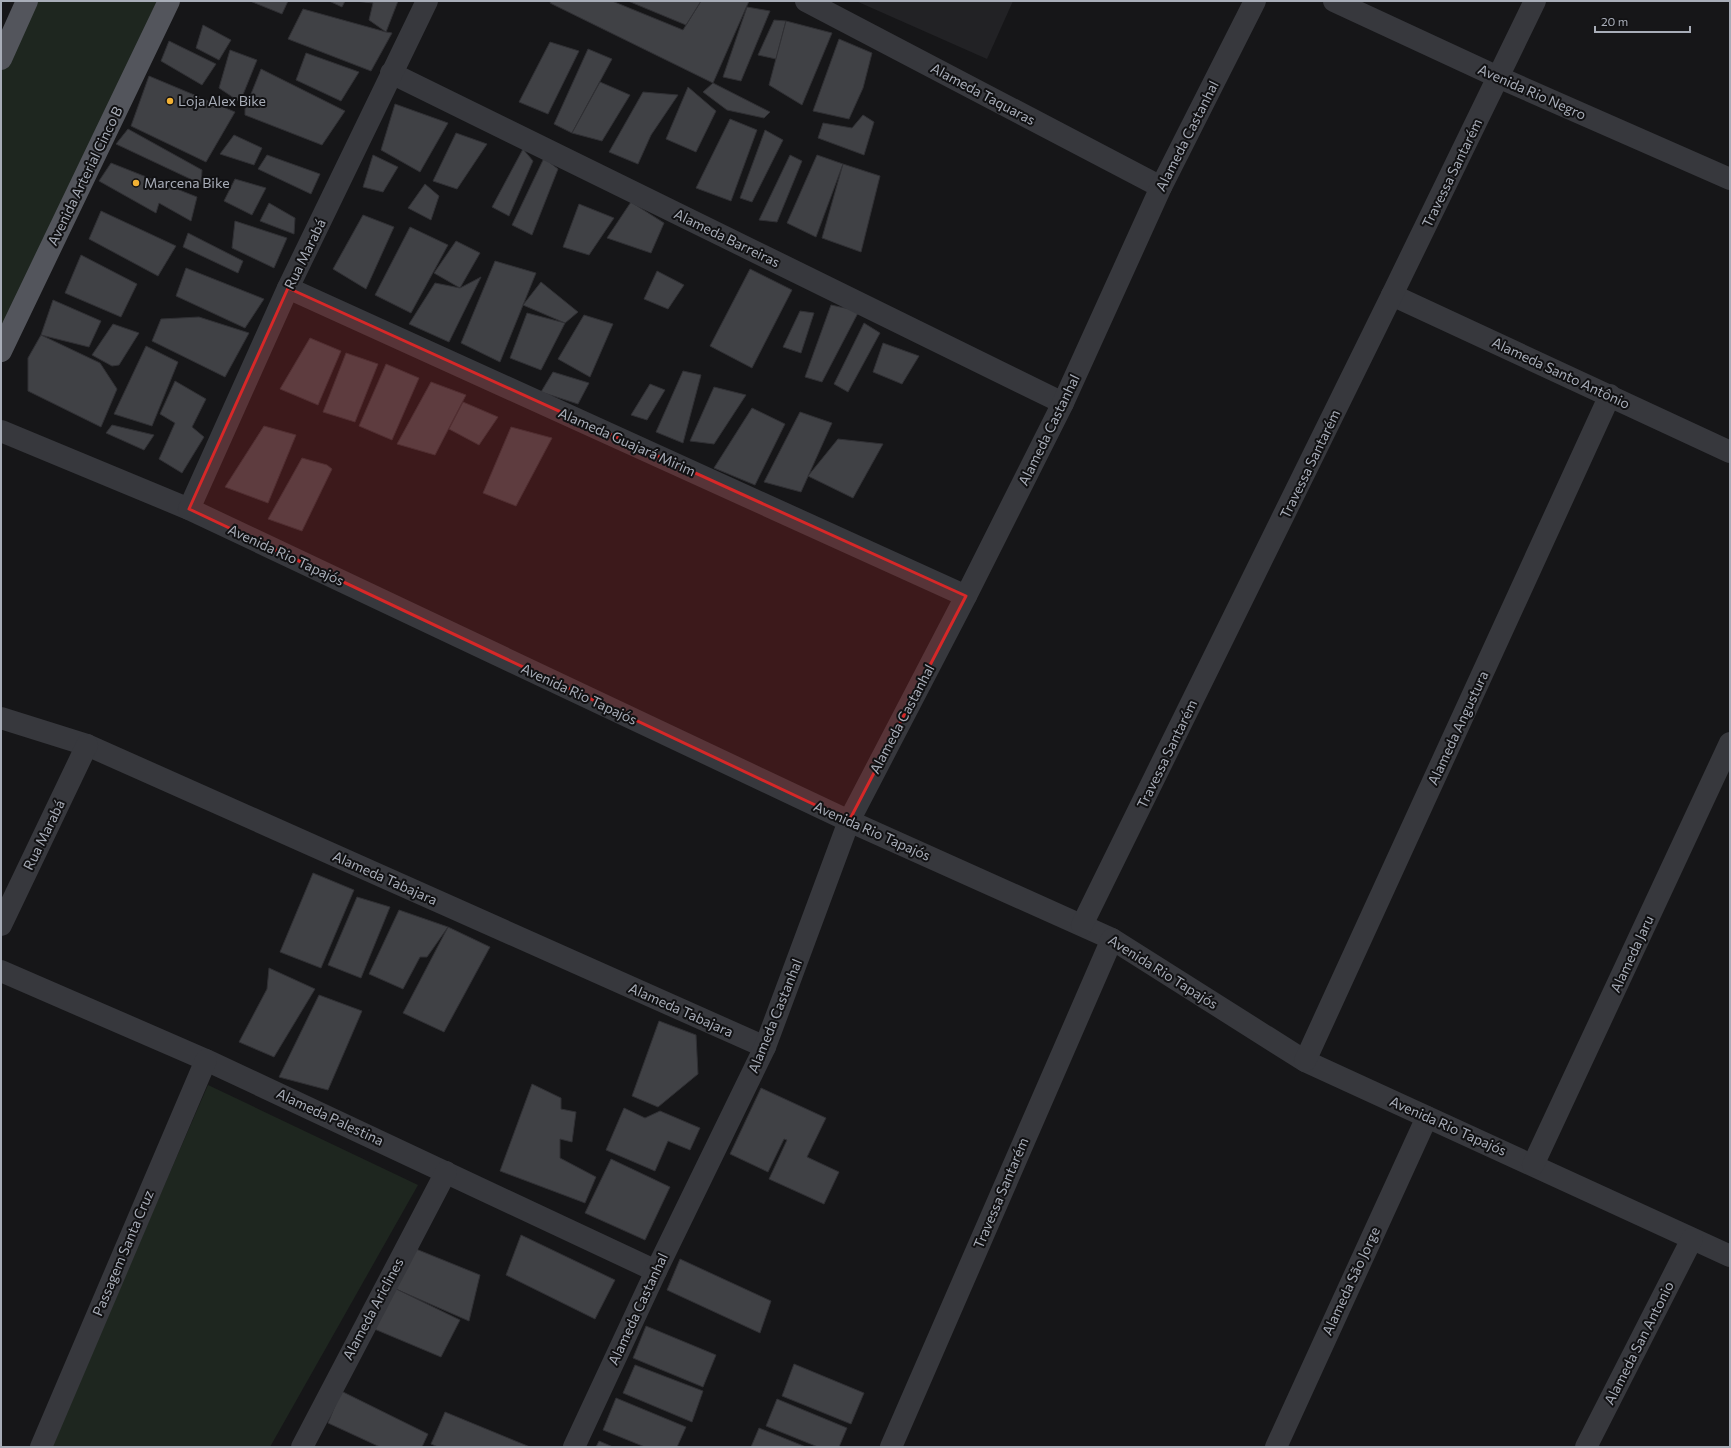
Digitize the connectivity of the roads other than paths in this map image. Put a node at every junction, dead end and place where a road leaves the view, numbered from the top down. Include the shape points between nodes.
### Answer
1 (27, 1) edge
2 (169, 1) edge
3 (427, 1) edge
4 (806, 1) edge
5 (1255, 1) edge
6 (1334, 1) edge
7 (1535, 1) edge
8 (1, 59) edge
9 (391, 73) junction
10 (1498, 77) junction
11 (1730, 179) edge
12 (1161, 187) junction
13 (288, 288) junction
14 (1392, 296) junction
15 (1, 351) edge
16 (1610, 395) junction
17 (1063, 403) junction
18 (1, 431) edge
19 (1730, 452) edge
20 (189, 509) junction
21 (966, 596) junction
22 (1, 718) edge
23 (1730, 743) edge
24 (87, 746) junction
25 (849, 821) junction
26 (1, 925) edge
27 (1082, 926) junction
28 (1112, 939) junction
29 (1, 971) edge
30 (765, 1047) junction
31 (206, 1060) junction
32 (1306, 1061) junction
33 (1427, 1116) junction
34 (1533, 1165) junction
35 (446, 1172) junction
36 (1692, 1239) junction
37 (1730, 1256) edge
38 (656, 1271) junction
39 (41, 1447) edge
40 (302, 1447) edge
41 (574, 1447) edge
42 (891, 1447) edge
43 (1276, 1447) edge
44 (1586, 1447) edge

1 - 8 main road
2 - 15 main road, Avenida Arterial Cinco B
3 - 9 street, Rua Marabá
4 - 12 street, Alameda Taquaras
5 - 12 street, Alameda Castanhal
6 - 10 street, Avenida Rio Negro
7 - 10 street, Travessa Santarém
9 - 13 street, Rua Marabá
9 - 17 street, Alameda Barreiras
10 - 11 street, Avenida Rio Negro
10 - 14 street, Travessa Santarém
12 - 17 street, Alameda Castanhal
13 - 20 street, Rua Marabá
13 - 21 street, Alameda Guajará Mirim
14 - 16 street, Alameda Santo Antônio
14 - 27 street, Travessa Santarém
16 - 19 street, Alameda Santo Antônio
16 - 32 street, Alameda Angustura
17 - 21 street, Alameda Castanhal
18 - 20 street, Avenida Rio Tapajós
20 - 25 street, Avenida Rio Tapajós
21 - 25 street, Alameda Castanhal
22 - 24 street, Alameda Tabajara
23 - 34 street, Alameda Jaru
24 - 26 street, Rua Marabá
24 - 30 street, Alameda Tabajara
25 - 27 street, Avenida Rio Tapajós
25 - 30 street, Alameda Castanhal
27 - 28 street, Avenida Rio Tapajós
28 - 32 street, Avenida Rio Tapajós
28 - 42 street, Travessa Santarém
29 - 31 street, Alameda Palestina
30 - 38 street, Alameda Castanhal
31 - 35 street, Alameda Palestina
31 - 39 street, Passagem Santa Cruz
32 - 33 street, Avenida Rio Tapajós
33 - 34 street, Avenida Rio Tapajós
33 - 43 street, Alameda São Jorge
34 - 36 street, Avenida Rio Tapajós
35 - 38 street, Alameda Palestina
35 - 40 street, Alameda Ariclines
36 - 37 street, Avenida Rio Tapajós
36 - 44 street, Alameda San Antonio
38 - 41 street, Alameda Castanhal

